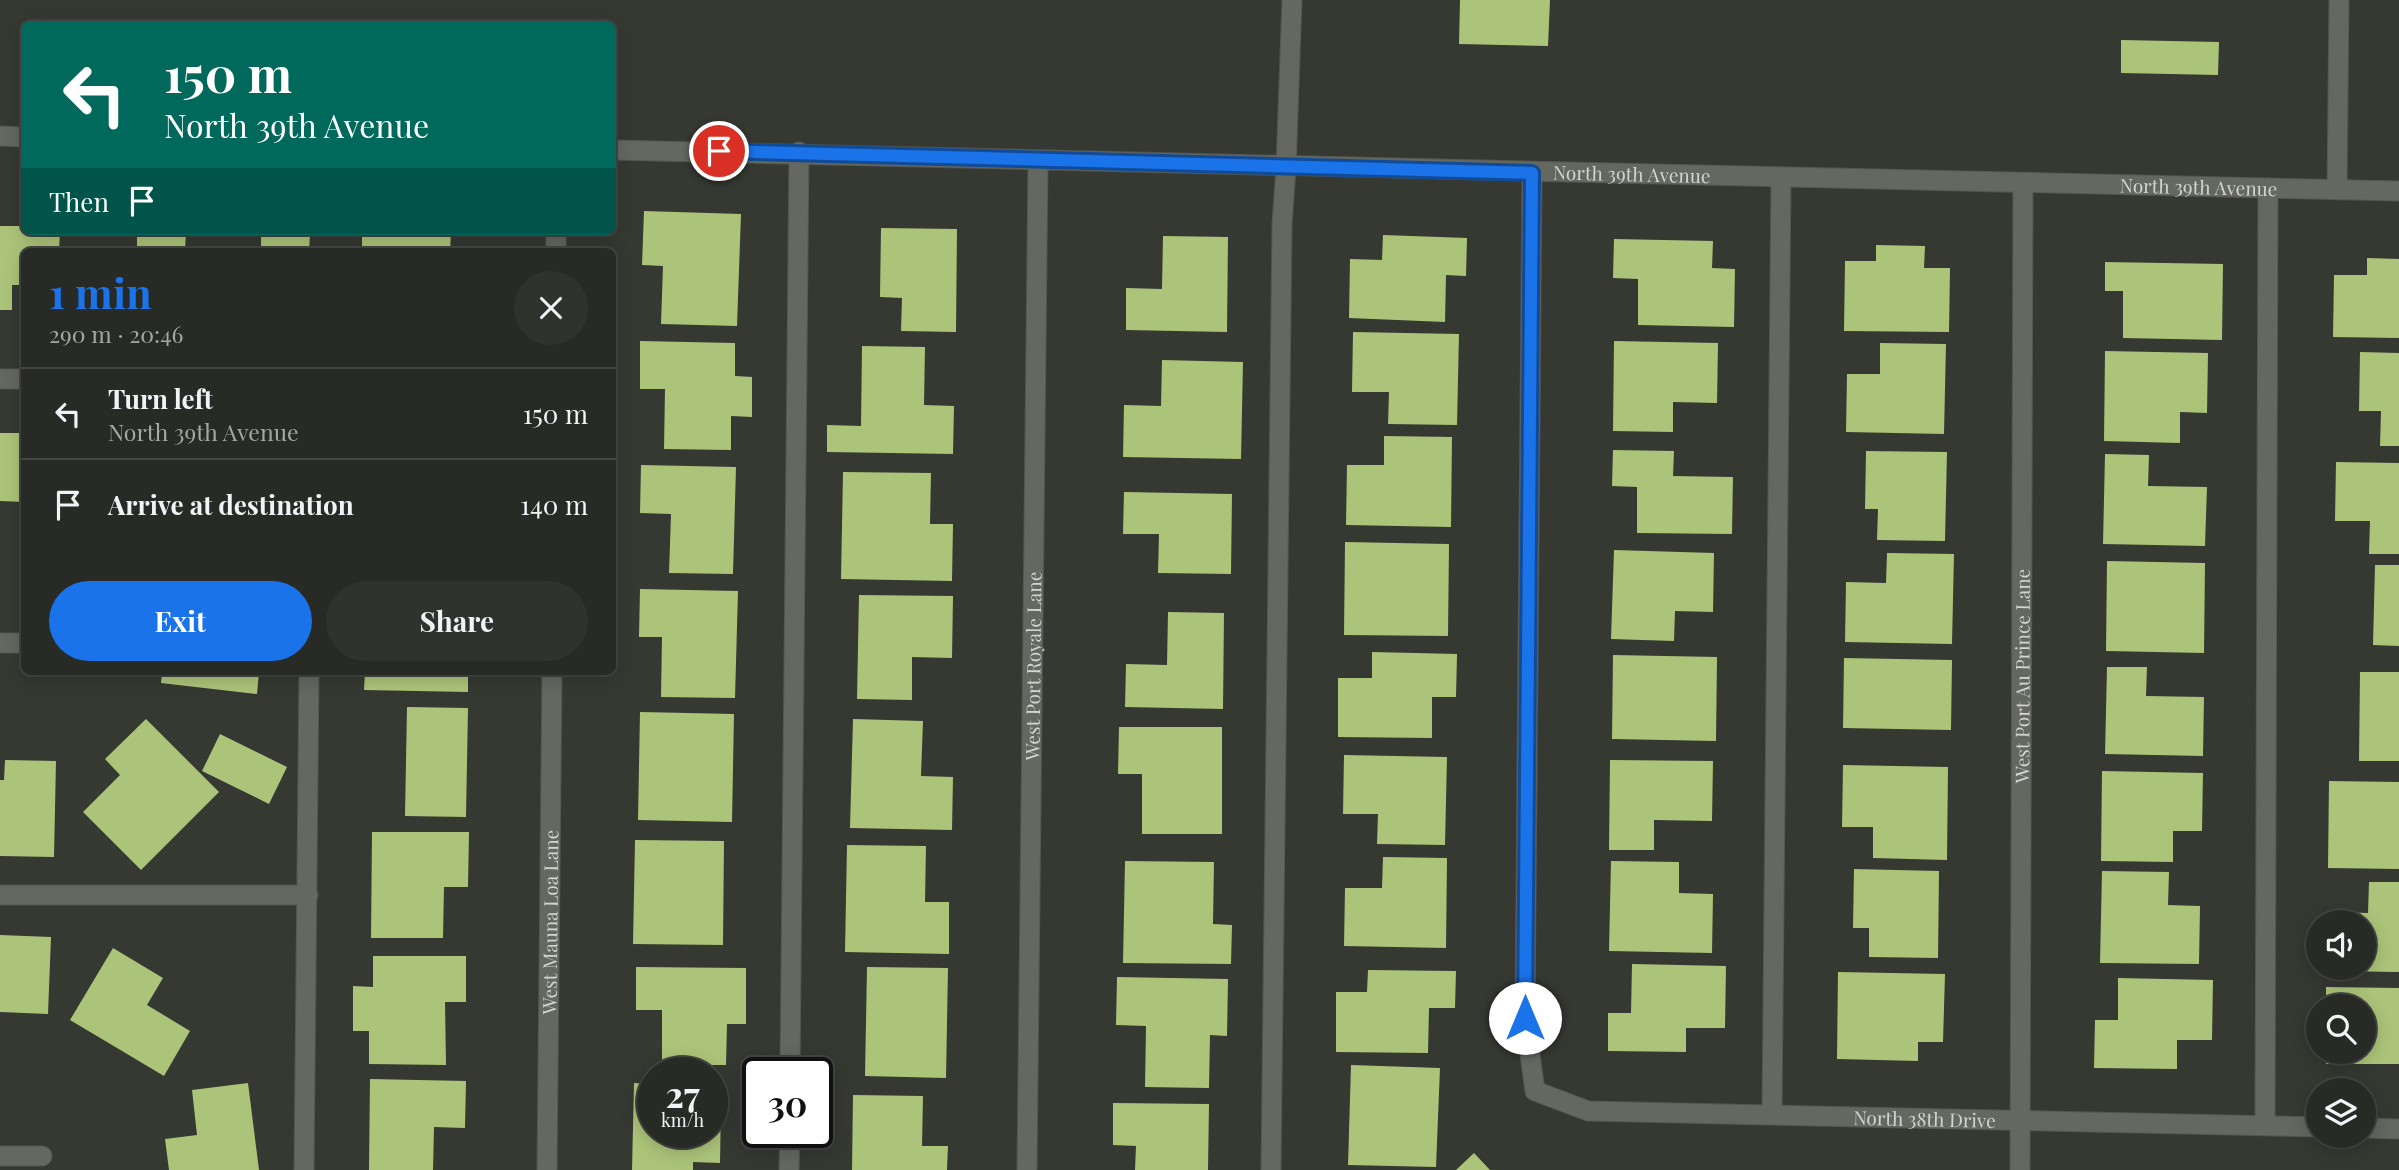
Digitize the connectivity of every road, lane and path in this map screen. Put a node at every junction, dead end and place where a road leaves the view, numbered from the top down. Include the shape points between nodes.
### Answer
1 (1292, 0) edge
2 (2339, 0) edge
3 (0, 136) edge
4 (21, 137) edge
5 (616, 149) edge
6 (799, 152) junction
7 (1038, 160) junction
8 (1286, 167) junction
9 (1532, 173) junction
10 (1781, 178) junction
11 (2023, 183) junction
12 (2268, 188) junction
13 (2337, 190) junction
14 (2399, 191) edge
15 (0, 379) edge
16 (21, 379) edge
17 (0, 643) edge
18 (21, 643) edge
19 (309, 675) edge
20 (552, 675) edge
21 (0, 895) edge
22 (308, 895) junction
23 (790, 1057) edge
24 (1772, 1113) junction
25 (2018, 1119) junction
26 (2265, 1125) junction
27 (2306, 1127) edge
28 (2376, 1128) edge
29 (2399, 1129) edge
30 (790, 1148) edge
31 (0, 1156) edge
32 (41, 1156) dead end
33 (304, 1170) edge
34 (547, 1170) edge
35 (789, 1170) edge
36 (1027, 1170) edge
37 (1271, 1170) edge
38 (2020, 1170) edge

1 - 8 street
2 - 13 street
3 - 4 street
5 - 6 street, North 39th Avenue
6 - 7 street, North 39th Avenue
6 - 23 street
7 - 8 street, North 39th Avenue
7 - 36 street, West Port Royale Lane
8 - 9 street, North 39th Avenue
8 - 37 street
9 - 10 street, North 39th Avenue
9 - 24 street, North 38th Drive via 1525,1018 1535,1091 1588,1111
10 - 11 street, North 39th Avenue
10 - 24 street
11 - 12 street, North 39th Avenue
11 - 25 street, West Port Au Prince Lane
12 - 13 street, North 39th Avenue
12 - 26 street
13 - 14 street, North 39th Avenue
15 - 16 street
17 - 18 street
19 - 22 street
20 - 34 street, West Mauna Loa Lane
21 - 22 street
22 - 33 street
24 - 25 street, North 38th Drive
25 - 26 street, North 38th Drive
25 - 38 street, West Port Au Prince Lane
26 - 27 street, North 38th Drive
28 - 29 street
30 - 35 street
31 - 32 street

